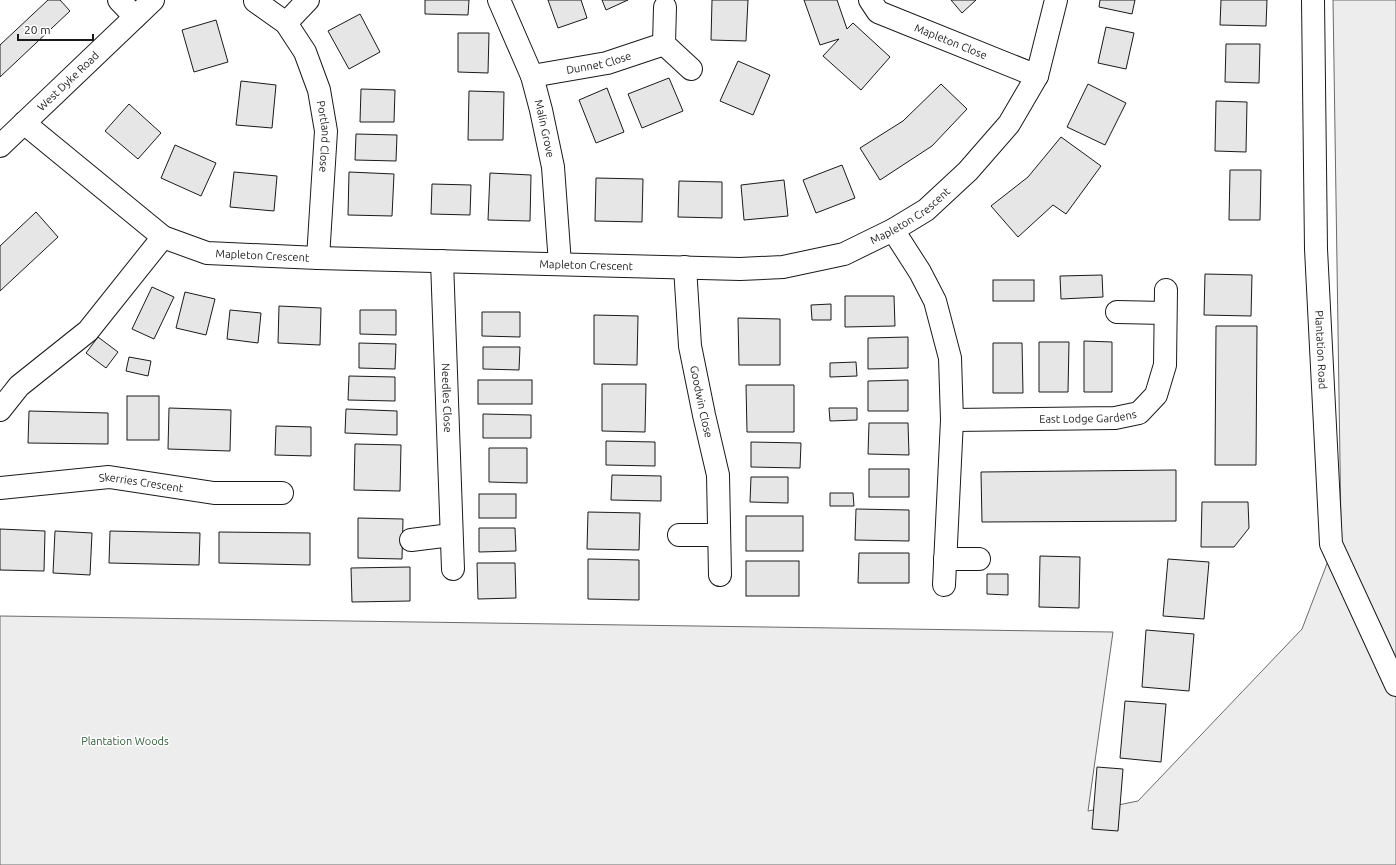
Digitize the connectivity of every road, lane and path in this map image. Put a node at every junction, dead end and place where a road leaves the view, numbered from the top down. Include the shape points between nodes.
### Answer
1 (119, 0) edge
2 (153, 0) edge
3 (308, 0) edge
4 (499, 0) edge
5 (870, 0) edge
6 (1056, 0) edge
7 (1313, 0) edge
8 (255, 1) edge
9 (665, 7) dead end
10 (135, 17) junction
11 (286, 23) junction
12 (664, 44) junction
13 (691, 69) dead end
14 (532, 76) junction
15 (1037, 76) junction
16 (24, 123) junction
17 (0, 146) edge
18 (893, 230) junction
19 (163, 237) junction
20 (318, 258) junction
21 (442, 261) junction
22 (560, 264) junction
23 (685, 267) junction
24 (1166, 290) dead end
25 (1117, 312) dead end
26 (1165, 313) junction
27 (0, 410) edge
28 (952, 420) junction
29 (0, 488) edge
30 (282, 493) dead end
31 (451, 535) junction
32 (679, 535) dead end
33 (719, 536) junction
34 (411, 540) dead end
35 (945, 559) junction
36 (979, 559) dead end
37 (453, 569) dead end
38 (720, 575) dead end
39 (944, 585) dead end
40 (1396, 685) edge

1 - 10 street
2 - 10 street, West Dyke Road
3 - 11 street
4 - 14 street, Malin Grove
5 - 15 street, Mapleton Close via 878,12
6 - 15 street, Mapleton Crescent
7 - 40 street, Plantation Road via 1316,249 1331,544
8 - 11 street, Portland Close
9 - 12 street
10 - 16 street, West Dyke Road
11 - 20 street, Portland Close via 305,52 319,90 326,131
12 - 13 street
12 - 14 street, Dunnet Close via 607,63
14 - 22 street, Malin Grove via 554,167
15 - 18 street, Mapleton Crescent via 1009,124 968,171 926,210
16 - 17 street, West Dyke Road
16 - 19 street, Mapleton Crescent
18 - 23 street, Mapleton Crescent via 844,254 783,266 740,269
18 - 28 street via 935,301 950,358
19 - 20 street, Mapleton Crescent via 207,253
19 - 27 street via 88,331 19,386
20 - 21 street, Mapleton Crescent
21 - 22 street, Mapleton Crescent
21 - 31 street, Needles Close
22 - 23 street, Mapleton Crescent
23 - 33 street, Goodwin Close via 690,346 718,475
24 - 26 street, East Lodge Gardens
25 - 26 street
26 - 28 street, East Lodge Gardens via 1165,365 1156,395 1139,413 1115,418
28 - 35 street
29 - 30 street, Skerries Crescent via 110,477 214,492
31 - 34 street
31 - 37 street, Needles Close
32 - 33 street
33 - 38 street, Goodwin Close
35 - 36 street
35 - 39 street

